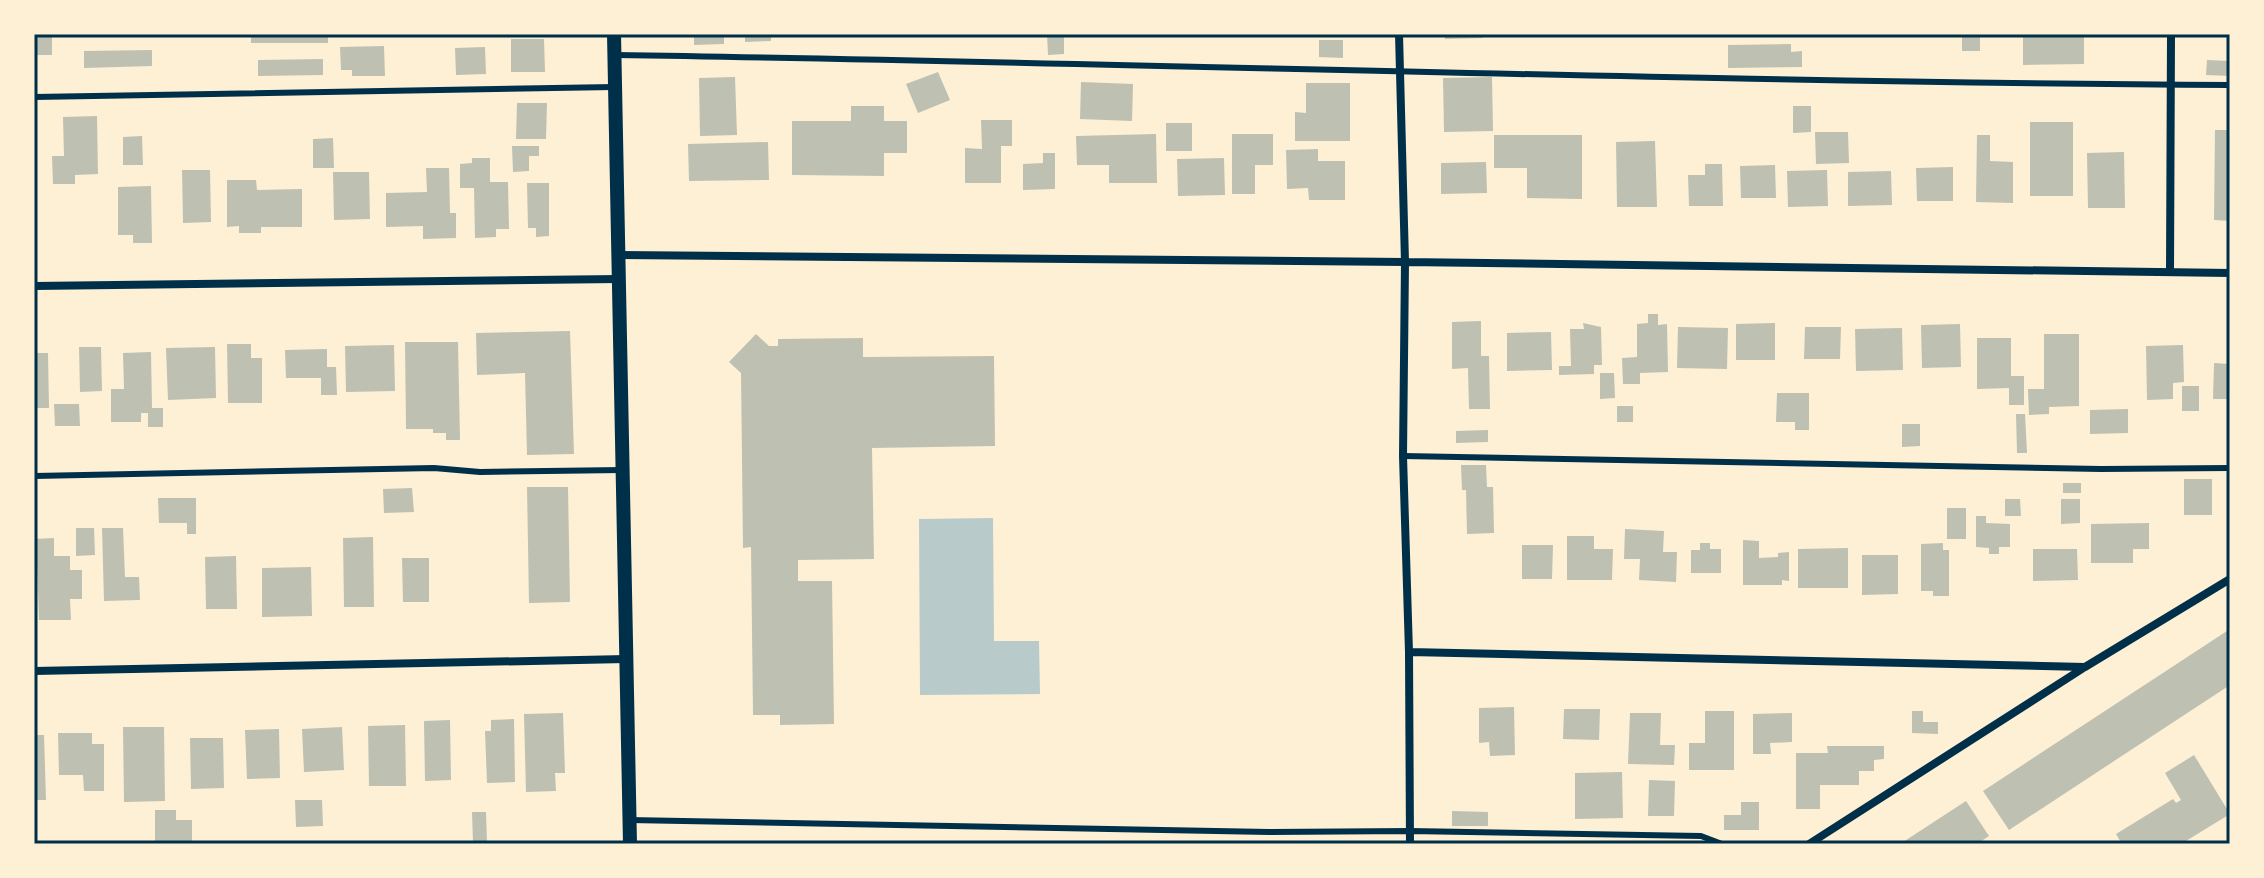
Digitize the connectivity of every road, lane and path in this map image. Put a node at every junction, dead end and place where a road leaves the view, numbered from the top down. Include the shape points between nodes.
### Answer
1 (614, 34) edge
2 (1399, 34) edge
3 (2171, 34) edge
4 (615, 55) junction
5 (1400, 72) junction
6 (2171, 84) junction
7 (2230, 85) edge
8 (616, 87) junction
9 (34, 97) edge
10 (619, 255) junction
11 (1405, 262) junction
12 (2170, 272) junction
13 (2230, 273) edge
14 (619, 279) junction
15 (34, 286) edge
16 (1403, 456) junction
17 (2230, 468) edge
18 (622, 470) junction
19 (34, 476) edge
20 (2230, 579) edge
21 (1409, 652) junction
22 (626, 659) junction
23 (2085, 667) junction
24 (34, 671) edge
25 (629, 820) junction
26 (1410, 831) junction
27 (630, 844) edge
28 (1410, 844) edge
29 (1722, 844) edge
30 (1809, 844) edge

1 - 4 street
2 - 5 street
3 - 6 street
4 - 5 lane
4 - 8 street
5 - 6 lane
5 - 11 street
6 - 7 lane
6 - 12 street
8 - 9 lane
8 - 10 street
10 - 11 street
10 - 14 street
11 - 12 street
11 - 16 street
12 - 13 street
14 - 15 street
14 - 18 street
16 - 17 lane
16 - 21 street
18 - 19 lane
18 - 22 street
20 - 23 street
21 - 23 street
21 - 26 street
22 - 24 street
22 - 25 street
23 - 30 street
25 - 26 lane
25 - 27 street
26 - 28 street
26 - 29 lane via 1701,836

